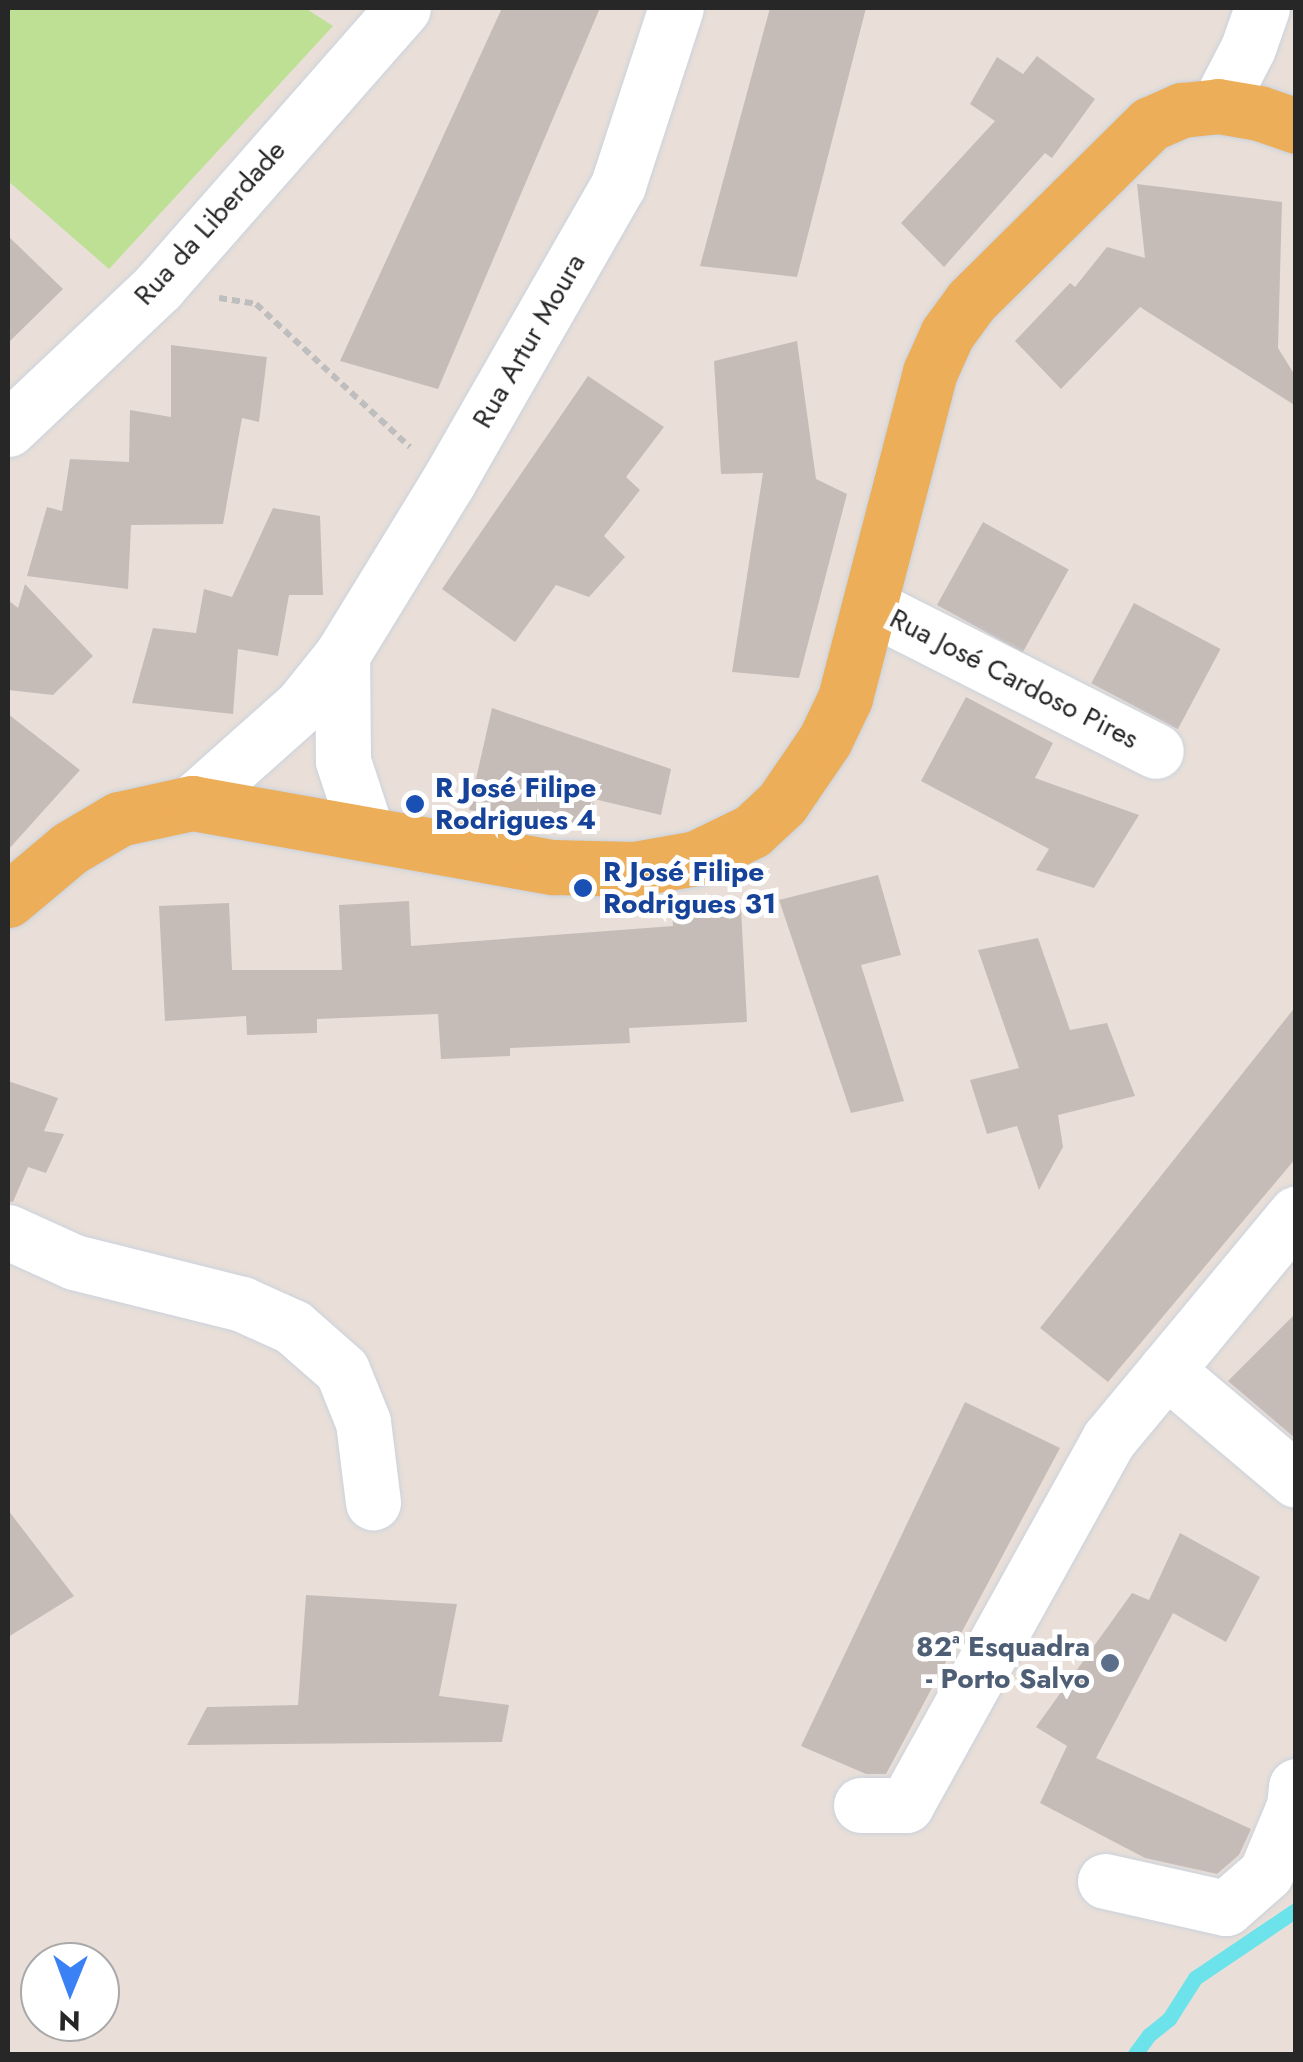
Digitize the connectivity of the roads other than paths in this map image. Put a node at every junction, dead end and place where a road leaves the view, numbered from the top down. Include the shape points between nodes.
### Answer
1 (403, 8) edge
2 (676, 8) edge
3 (1262, 8) edge
4 (1218, 106) junction
5 (1296, 126) edge
6 (8, 429) edge
7 (871, 607) junction
8 (342, 655) junction
9 (1156, 751) dead end
10 (192, 803) junction
11 (366, 831) junction
12 (8, 900) edge
13 (1296, 1214) edge
14 (8, 1232) edge
15 (1166, 1370) junction
16 (1296, 1480) edge
17 (373, 1502) dead end
18 (1296, 1786) edge
19 (861, 1804) dead end
20 (1104, 1881) dead end

1 - 6 street, Rua da Liberdade via 158,286
2 - 8 street, Rua Artur Moura via 618,185
3 - 4 street
4 - 5 main road
4 - 7 main road via 1182,110 1150,124 1000,269 947,334 930,372
7 - 9 street, Rua José Cardoso Pires
7 - 11 main road via 845,698 782,803 752,830 696,858 634,869 553,867
8 - 10 street, Rua Artur Moura via 302,705
8 - 11 street via 343,762
10 - 11 main road
10 - 12 main road, Rua Artur Moura via 119,820 70,848
13 - 15 street
14 - 17 street via 74,1262 242,1304 293,1327 342,1370 363,1422
15 - 16 street
15 - 19 street via 1109,1439 906,1804
18 - 20 street via 1266,1873 1226,1908

